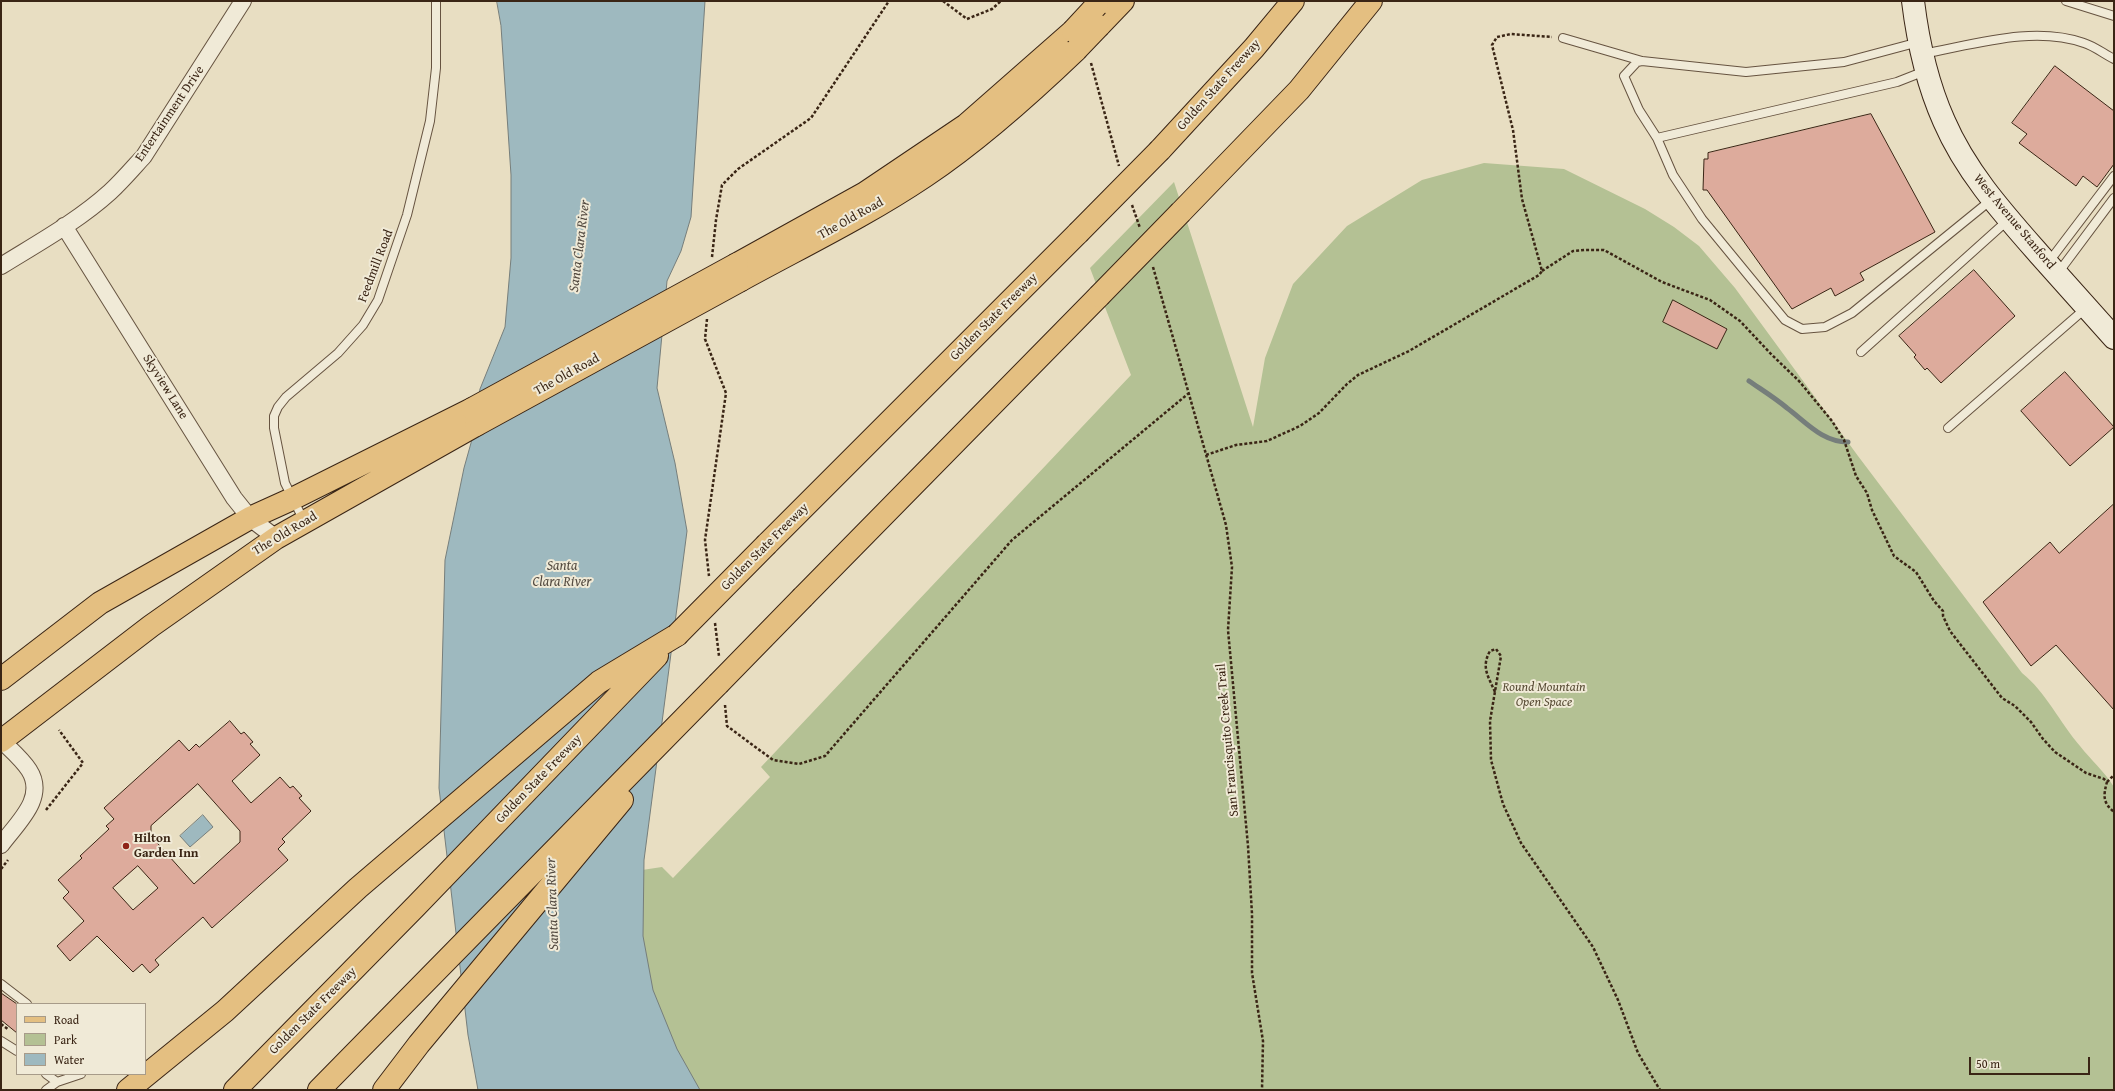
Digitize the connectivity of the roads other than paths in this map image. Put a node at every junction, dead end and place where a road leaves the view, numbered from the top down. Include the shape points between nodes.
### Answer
1 (243, 1) edge
2 (436, 1) edge
3 (1123, 1) edge
4 (1293, 1) edge
5 (1371, 1) edge
6 (1913, 1) edge
7 (2066, 1) edge
8 (1099, 11) edge
9 (2114, 16) edge
10 (1563, 38) road end
11 (1922, 56) junction
12 (2114, 59) edge
13 (1642, 61) junction
14 (1657, 138) junction
15 (2114, 176) edge
16 (2114, 198) edge
17 (1992, 199) junction
18 (2008, 219) junction
19 (64, 226) junction
20 (1, 266) edge
21 (2053, 269) junction
22 (2087, 308) junction
23 (2114, 338) edge
24 (1861, 352) dead end
25 (474, 417) junction
26 (1948, 428) dead end
27 (292, 499) junction
28 (250, 518) junction
29 (304, 522) junction
30 (276, 538) junction
31 (677, 635) junction
32 (1, 679) edge
33 (718, 684) junction
34 (1, 740) edge
35 (1, 845) edge
36 (1, 984) edge
37 (25, 1003) edge
38 (1, 1041) edge
39 (16, 1050) edge
40 (75, 1075) edge
41 (56, 1078) edge
42 (46, 1090) edge
43 (128, 1090) edge
44 (235, 1090) edge
45 (318, 1090) edge
46 (384, 1090) edge

1 - 19 street, Entertainment Drive via 144,156 109,193
2 - 27 lane, Feedmill Road via 436,68 430,121 407,215 378,300 364,325 338,353 286,397 274,416 285,483
3 - 8 main road, The Old Road
4 - 31 main road, Golden State Freeway, bridge via 1160,150
5 - 33 main road, bridge via 1299,90
6 - 11 street, West Avenue Stanford
7 - 9 lane
8 - 25 main road, The Old Road, bridge via 1080,48 1041,84 925,176 871,209 739,272
10 - 13 lane
11 - 12 lane via 2012,38 2049,36 2084,43
11 - 13 lane via 1746,72
11 - 14 lane via 1896,82
11 - 17 street, West Avenue Stanford via 1935,99 1952,137 1968,166
13 - 14 lane via 1637,62 1624,76 1639,110
14 - 17 lane via 1673,175 1702,219 1785,320 1802,329 1825,327 1852,312
15 - 21 lane
16 - 21 lane
17 - 18 street, West Avenue Stanford
18 - 21 street, West Avenue Stanford
18 - 24 lane
19 - 20 street, Entertainment Drive
19 - 28 street, Skyview Lane via 230,491
21 - 22 street, West Avenue Stanford
22 - 23 street, West Avenue Stanford
22 - 26 lane
25 - 27 main road, The Old Road
25 - 29 main road, The Old Road
27 - 28 main road, The Old Road
27 - 29 lane, Feedmill Road
28 - 30 street, Skyview Lane
28 - 32 main road, The Old Road via 100,603
29 - 30 main road, The Old Road
30 - 34 main road, The Old Road via 151,626
31 - 43 main road via 599,682 391,859 225,1011
31 - 44 main road, Golden State Freeway
33 - 45 main road
33 - 46 main road
34 - 35 street via 28,768 34,780 36,793 31,806
36 - 37 lane
38 - 39 lane
40 - 41 lane
41 - 42 lane

